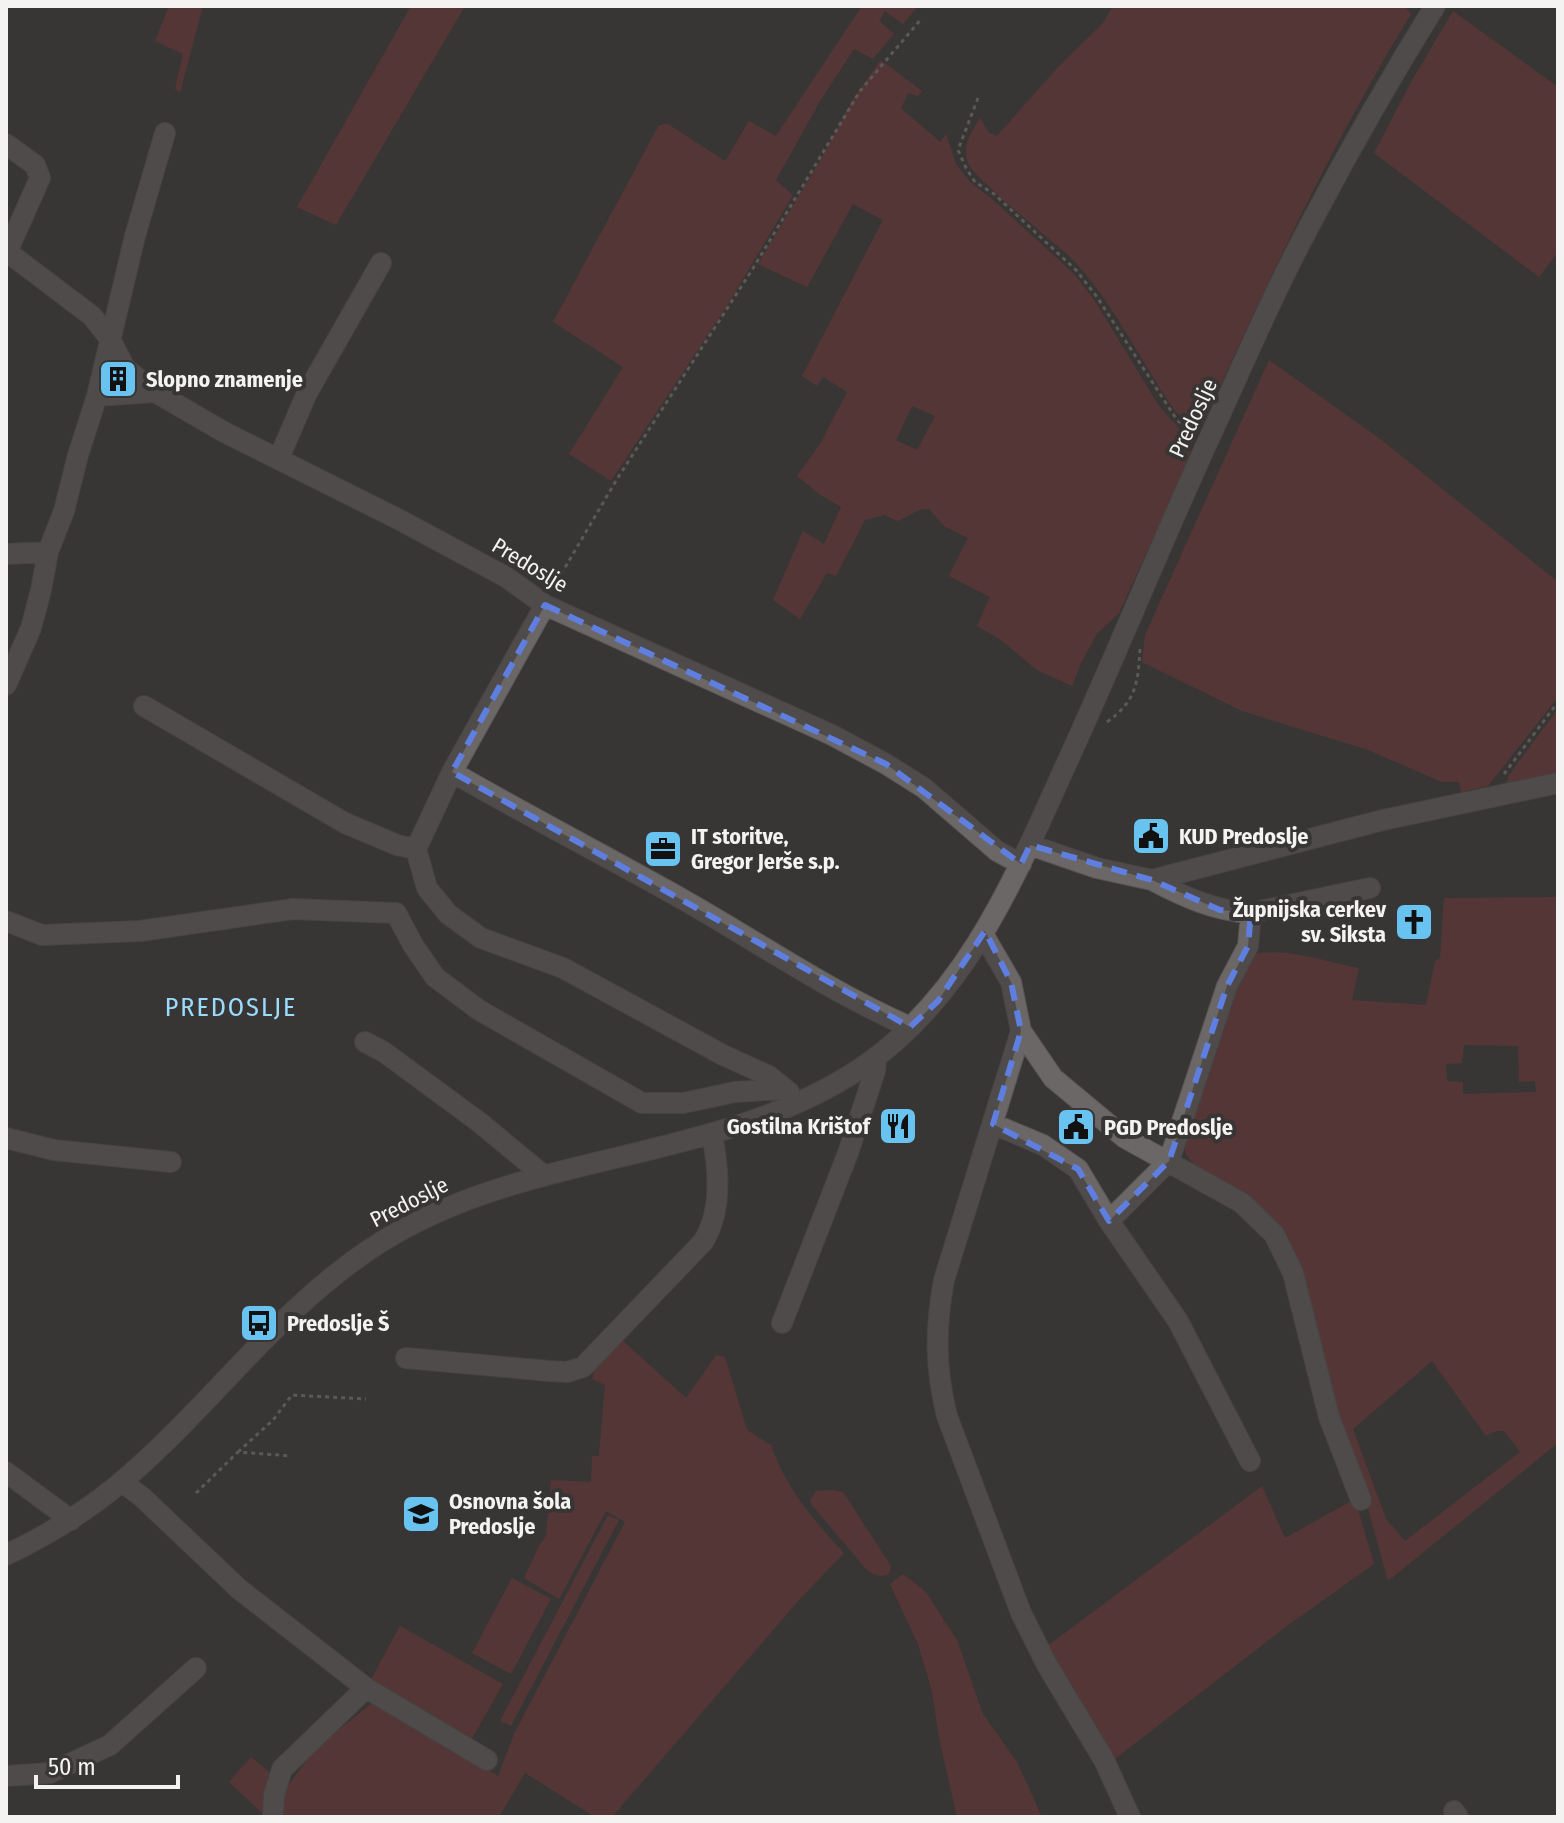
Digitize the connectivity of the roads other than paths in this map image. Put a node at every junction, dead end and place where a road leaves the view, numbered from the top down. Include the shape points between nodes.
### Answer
1 (1435, 6) edge
2 (165, 133) dead end
3 (6, 144) edge
4 (6, 252) edge
5 (381, 263) dead end
6 (110, 339) junction
7 (155, 392) junction
8 (97, 396) junction
9 (279, 458) junction
10 (48, 552) junction
11 (6, 554) edge
12 (545, 605) junction
13 (6, 685) edge
14 (144, 706) dead end
15 (452, 772) junction
16 (1558, 783) edge
17 (416, 849) junction
18 (1026, 854) junction
19 (1152, 880) junction
20 (1370, 888) dead end
21 (1251, 913) junction
22 (6, 921) edge
23 (983, 934) junction
24 (910, 1027) junction
25 (1021, 1031) junction
26 (365, 1042) dead end
27 (876, 1057) junction
28 (792, 1095) junction
29 (993, 1124) junction
30 (712, 1135) junction
31 (6, 1138) edge
32 (1169, 1161) junction
33 (171, 1162) dead end
34 (542, 1174) junction
35 (1109, 1221) junction
36 (782, 1323) dead end
37 (406, 1358) dead end
38 (1250, 1461) dead end
39 (6, 1472) edge
40 (122, 1482) junction
41 (1361, 1500) dead end
42 (71, 1520) junction
43 (6, 1555) edge
44 (196, 1668) dead end
45 (366, 1688) junction
46 (487, 1760) dead end
47 (6, 1776) edge
48 (273, 1817) edge
49 (1130, 1817) edge

1 - 18 street, Predoslje via 1311,221
2 - 6 street
3 - 4 street via 35,165 40,178
4 - 6 street, Predoslje via 92,316
5 - 9 street via 307,393
6 - 7 street, Predoslje via 125,368
6 - 8 street
7 - 8 street
7 - 9 street, Predoslje
8 - 10 street
9 - 12 street, Predoslje via 506,577
10 - 11 street
10 - 13 street via 31,628
12 - 15 street
12 - 18 street, Predoslje via 832,735 924,788 997,851
14 - 17 street via 345,823
15 - 17 street
15 - 24 street via 844,995
16 - 19 street via 1383,820
17 - 28 street via 427,888 448,914 481,938 563,968 769,1076
18 - 19 street
18 - 23 street, Predoslje
19 - 21 street via 1220,910
20 - 21 street
21 - 32 street via 1248,946 1227,986
22 - 28 street via 42,935 140,931 293,909 396,913 435,977 479,1010 642,1103 683,1103 735,1092
23 - 24 street, Predoslje via 938,1001
23 - 25 street via 1011,982
24 - 27 street, Predoslje
25 - 29 street
25 - 32 street via 1053,1078 1125,1138
26 - 34 street via 479,1122
27 - 28 street, Predoslje via 823,1091
27 - 36 street via 848,1153
28 - 30 street, Predoslje via 765,1117
29 - 35 street via 1043,1145 1078,1169
29 - 49 street via 944,1280 936,1364 940,1389 1021,1613
30 - 34 street, Predoslje
30 - 37 street via 717,1160 711,1230 583,1367 567,1372
31 - 33 street via 54,1150
32 - 35 street
32 - 41 street via 1242,1203 1274,1234 1293,1273 1329,1417
34 - 40 street, Predoslje via 427,1217 349,1264 297,1306
35 - 38 street via 1178,1321
39 - 42 street
40 - 42 street, Predoslje
40 - 45 street via 239,1589
42 - 43 street, Predoslje
44 - 47 street via 110,1745 50,1773
45 - 46 street
45 - 48 street via 282,1769

